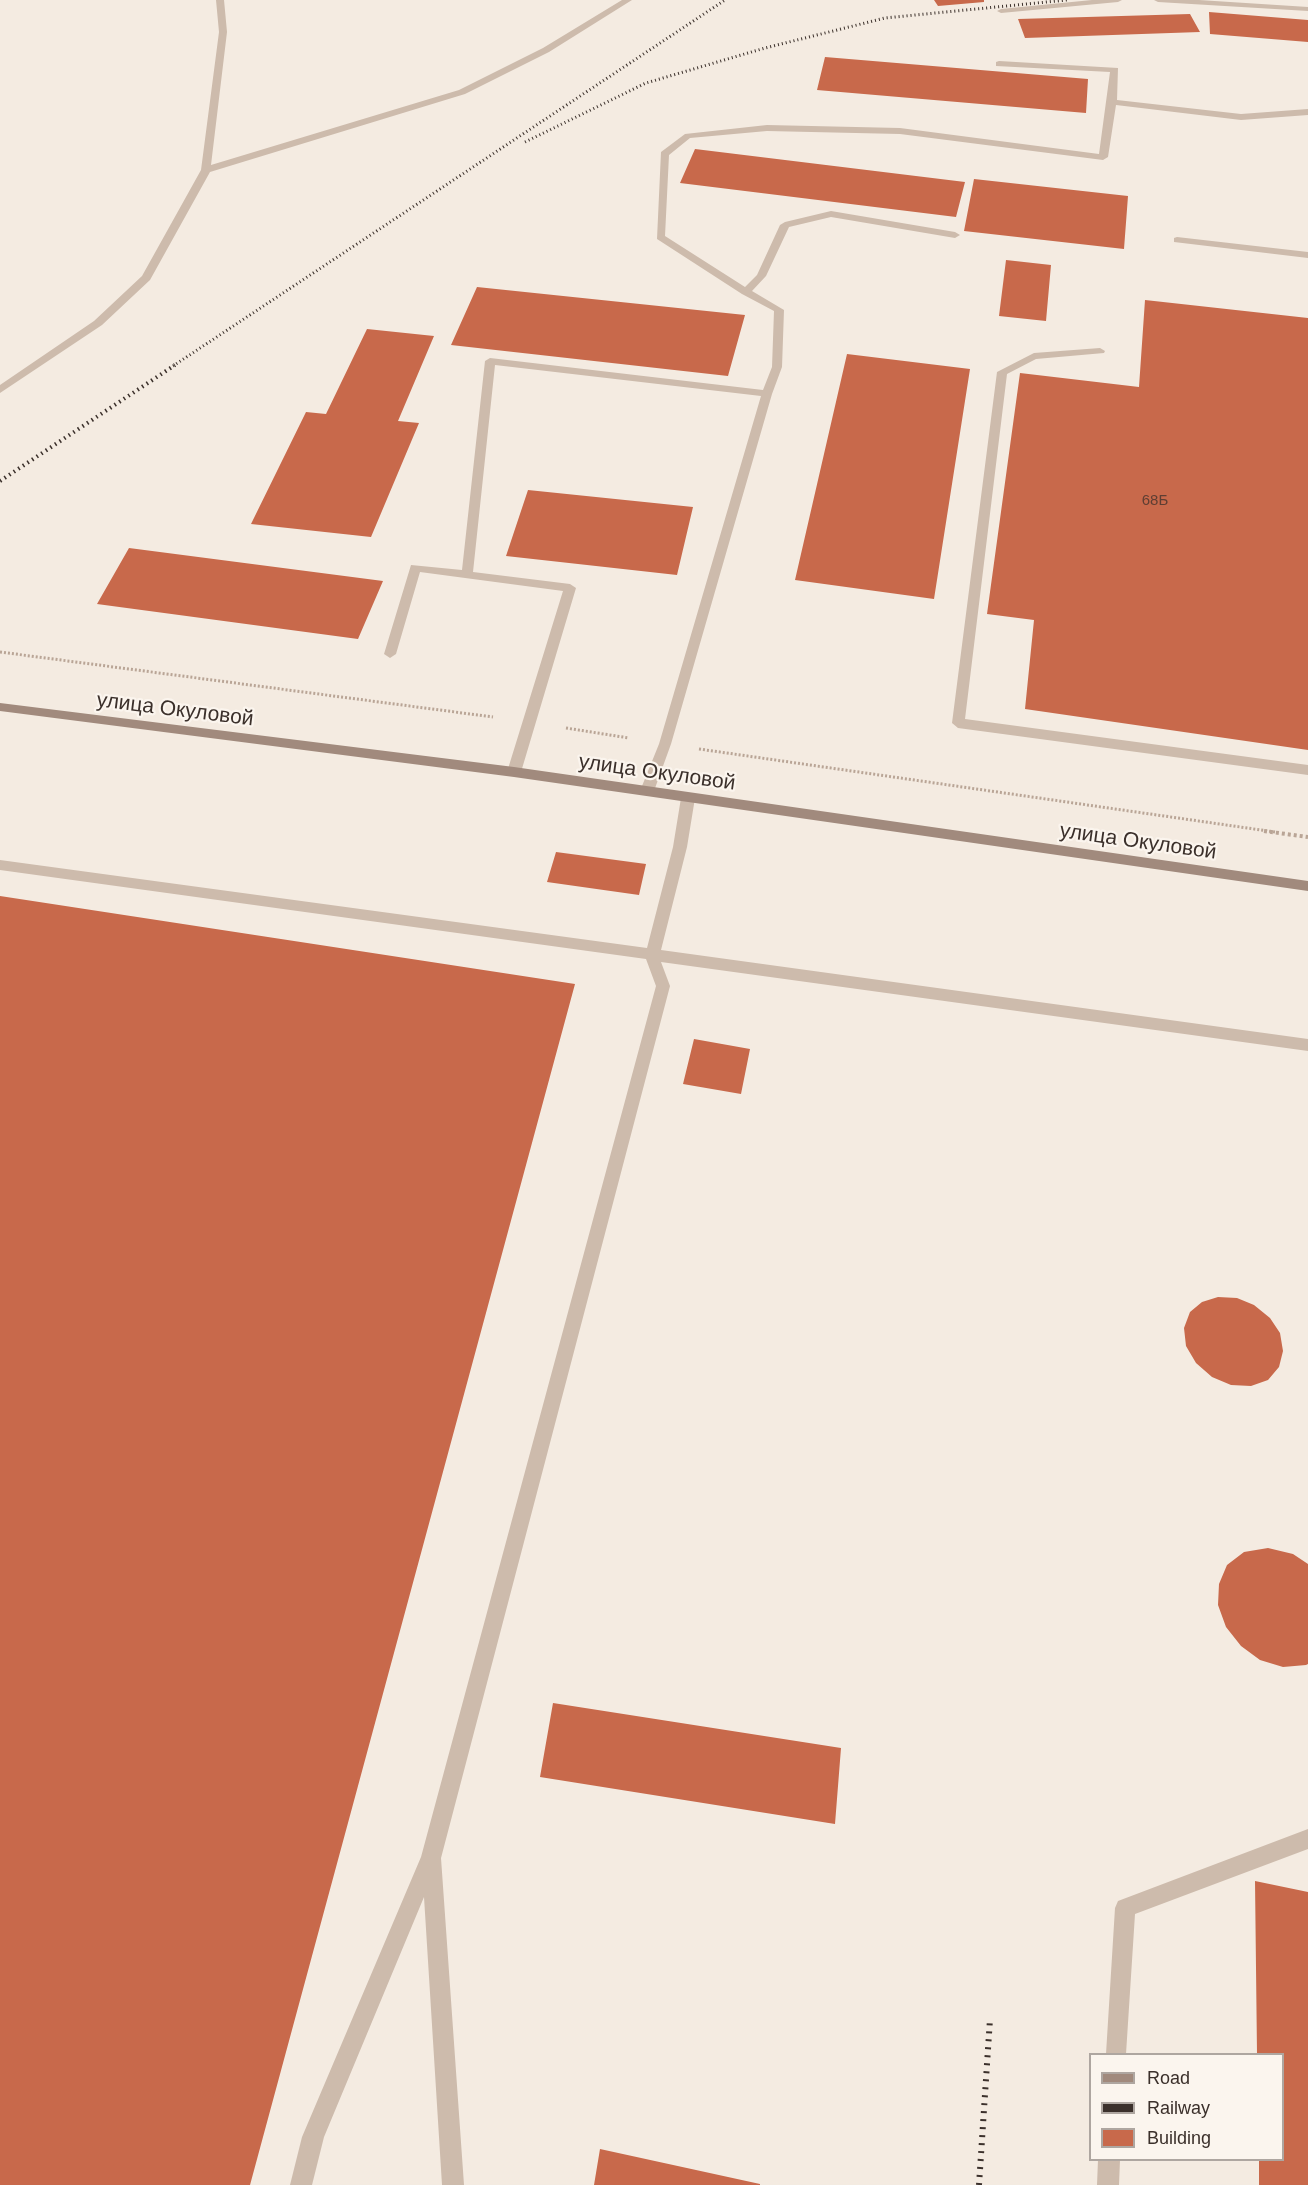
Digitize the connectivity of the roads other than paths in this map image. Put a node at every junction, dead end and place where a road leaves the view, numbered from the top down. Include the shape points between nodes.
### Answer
1 (220, 0) edge
2 (628, 0) edge
3 (1118, 0) edge
4 (1158, 0) edge
5 (1308, 9) edge
6 (1001, 11) dead end
7 (999, 64) dead end
8 (1112, 102) junction
9 (1308, 112) edge
10 (206, 170) junction
11 (956, 235) dead end
12 (1177, 240) dead end
13 (1308, 255) edge
14 (746, 292) junction
15 (1100, 351) dead end
16 (0, 390) edge
17 (767, 394) junction
18 (467, 575) junction
19 (390, 654) dead end
20 (0, 707) edge
21 (1308, 770) edge
22 (514, 772) junction
23 (647, 791) junction
24 (688, 798) junction
25 (0, 866) edge
26 (1308, 885) edge
27 (652, 957) junction
28 (1308, 1046) edge
29 (1308, 1839) edge
30 (431, 1858) junction
31 (1116, 2053) edge
32 (1109, 2161) edge
33 (301, 2185) edge
34 (453, 2185) edge
35 (1107, 2185) edge

1 - 10 street via 224,32
2 - 10 street via 546,50 462,92
3 - 6 street
4 - 5 street
7 - 8 street via 1115,70
8 - 9 street via 1241,117
8 - 14 street via 1103,157 900,131 767,128 688,136 664,154 660,237
10 - 16 street via 146,278 98,323
11 - 14 street via 831,214 785,225 761,276
12 - 13 street
14 - 17 street via 779,310 777,367
15 - 21 street via 1034,357 1002,372 958,723
17 - 18 street via 490,361
17 - 23 street via 665,744
18 - 19 street via 415,568
18 - 22 street via 570,588
20 - 22 street, улица Окуловой
22 - 23 street, улица Окуловой
23 - 24 street, улица Окуловой
24 - 26 street, улица Окуловой
24 - 27 street via 680,847
25 - 27 street
27 - 28 street
27 - 30 street via 663,986
29 - 31 street via 1125,1908
30 - 33 street via 313,2137
30 - 34 street
32 - 35 street

